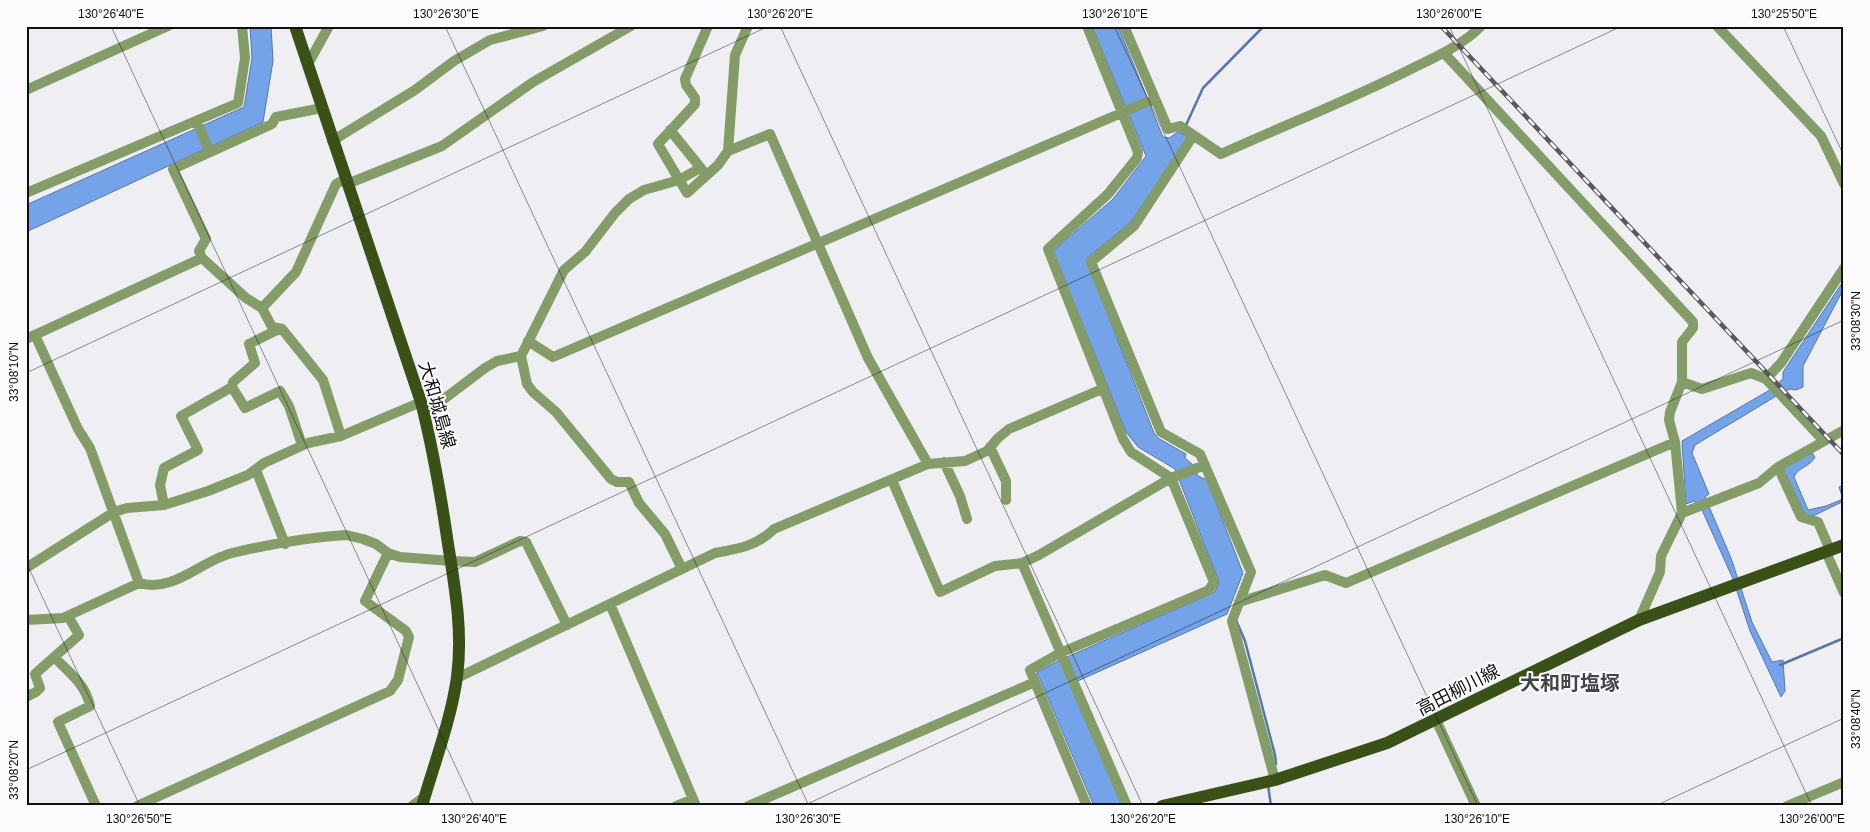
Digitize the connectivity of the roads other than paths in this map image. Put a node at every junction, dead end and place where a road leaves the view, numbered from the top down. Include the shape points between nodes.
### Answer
1 (168, 26) edge
2 (242, 26) edge
3 (295, 26) edge
4 (330, 26) edge
5 (543, 26) edge
6 (631, 26) edge
7 (708, 26) edge
8 (748, 26) edge
9 (1087, 26) edge
10 (1124, 26) edge
11 (1481, 26) edge
12 (1716, 26) edge
13 (1444, 53) junction
14 (308, 64) junction
15 (26, 90) edge
16 (1154, 99) junction
17 (322, 108) junction
18 (1122, 112) junction
19 (199, 126) junction
20 (670, 130) junction
21 (1193, 136) junction
22 (332, 141) junction
23 (728, 151) junction
24 (210, 152) junction
25 (703, 172) junction
26 (679, 180) junction
27 (346, 182) junction
28 (1844, 184) edge
29 (26, 193) edge
30 (817, 243) junction
31 (202, 258) junction
32 (1844, 268) edge
33 (262, 308) junction
34 (279, 329) junction
35 (30, 337) edge
36 (528, 341) junction
37 (521, 356) junction
38 (1766, 379) junction
39 (1682, 382) junction
40 (232, 387) junction
41 (1102, 389) junction
42 (422, 407) junction
43 (1844, 430) edge
44 (341, 436) junction
45 (1823, 440) junction
46 (1675, 442) junction
47 (302, 445) junction
48 (990, 447) junction
49 (944, 462) junction
50 (928, 464) junction
51 (1205, 465) junction
52 (1778, 467) junction
53 (256, 470) junction
54 (1171, 478) junction
55 (892, 480) junction
56 (1006, 500) dead end
57 (164, 505) junction
58 (114, 512) junction
59 (1682, 513) junction
60 (967, 519) dead end
61 (285, 544) junction
62 (1844, 546) edge
63 (1828, 551) junction
64 (388, 553) junction
65 (451, 561) junction
66 (1022, 563) junction
67 (26, 568) edge
68 (682, 569) junction
69 (139, 583) junction
70 (1844, 593) edge
71 (1239, 602) junction
72 (610, 604) junction
73 (68, 616) junction
74 (26, 620) edge
75 (1639, 620) junction
76 (567, 625) junction
77 (1060, 653) junction
78 (55, 658) junction
79 (457, 678) junction
80 (1035, 682) junction
81 (26, 697) edge
82 (1436, 720) junction
83 (1275, 780) junction
84 (1844, 782) edge
85 (426, 799) edge
86 (694, 802) edge
87 (1475, 805) edge
88 (96, 806) edge
89 (137, 806) edge
90 (412, 806) edge
91 (676, 806) edge
92 (748, 806) edge
93 (1088, 806) edge
94 (1127, 806) edge
95 (1162, 806) edge
96 (1787, 806) edge

1 - 15 street
2 - 19 street via 246,58 238,103
3 - 14 main road, 大和城島線
4 - 14 street
5 - 22 street via 490,40
6 - 27 street via 533,82 442,146
7 - 20 street via 685,79 695,98 694,104
8 - 23 street via 734,55
9 - 18 street
10 - 16 street
11 - 13 street
12 - 28 street via 1821,136
13 - 21 street via 1372,89 1221,154
13 - 39 street via 1693,322 1693,328 1682,342
14 - 17 main road, 大和城島線
16 - 18 street
16 - 21 street via 1168,129 1180,126
17 - 22 main road, 大和城島線
17 - 24 street via 276,117 272,124
18 - 30 street
18 - 41 street via 1138,152 1137,158 1108,194 1048,249
19 - 24 street
19 - 29 street
20 - 25 street
20 - 26 street via 658,144
21 - 51 street via 1134,226 1091,262 1161,432 1200,454
22 - 27 main road, 大和城島線
23 - 25 street
23 - 30 street via 770,134
24 - 31 street via 173,169 206,239 199,251
25 - 26 street
25 - 26 street via 687,193
26 - 36 street via 644,190 615,213 585,252 564,270
27 - 33 street via 336,184 296,272
27 - 42 main road, 大和城島線
30 - 36 street via 552,357
30 - 50 street via 868,358
31 - 33 street via 246,298
31 - 35 street
32 - 38 street via 1781,363
33 - 34 street via 272,327
34 - 40 street via 249,344 255,363 233,382
34 - 44 street via 323,380
35 - 58 street via 90,448
36 - 37 street
37 - 42 street via 497,361 432,408
37 - 68 street via 532,392 556,412 610,479 632,485 639,503 665,534
38 - 39 street via 1751,374 1702,389
38 - 45 street
39 - 46 street via 1669,420
40 - 47 street via 245,408 280,391 289,406
40 - 57 street via 181,416 198,450 164,468 160,485
41 - 48 street via 1009,429
41 - 54 street via 1123,439 1132,452
42 - 44 street
42 - 65 main road, 大和城島線 via 432,444
43 - 45 street
44 - 47 street
45 - 52 street
46 - 59 street
46 - 71 street via 1346,583 1325,575
47 - 53 street
48 - 49 street via 965,461
48 - 56 street via 1006,481
49 - 50 street
49 - 60 street
50 - 55 street
51 - 54 street
51 - 71 street via 1250,572
52 - 59 street via 1759,483
52 - 63 street via 1801,517 1818,522
53 - 57 street via 208,491
53 - 61 street
54 - 66 street
54 - 77 street via 1214,582 1208,590
55 - 66 street via 940,592 995,566
55 - 68 street via 774,529 749,547 715,553
57 - 58 street
58 - 67 street
58 - 69 street
59 - 75 street via 1661,556 1660,572
61 - 64 street via 346,535 376,544
61 - 69 street via 230,554 160,585
62 - 63 main road, 高田柳川線
63 - 70 street
63 - 75 main road, 高田柳川線
64 - 65 street
64 - 89 street via 365,601 406,631 409,637 398,680 390,691
65 - 76 street via 475,562 520,541 526,542
65 - 79 main road, 大和城島線 via 459,625
66 - 77 street
68 - 72 street
69 - 73 street
71 - 83 street via 1232,621
72 - 76 street
72 - 86 street
73 - 74 street
73 - 78 street via 78,636
75 - 82 main road, 高田柳川線
76 - 79 street
77 - 80 street via 1030,670
77 - 94 street
78 - 81 street via 35,674 40,688
78 - 88 street via 84,688 88,698 90,706 58,722
79 - 85 main road, 大和城島線
80 - 92 street
80 - 93 street
82 - 83 main road, 高田柳川線 via 1387,743
82 - 87 street
83 - 95 main road, 高田柳川線
84 - 96 street
85 - 90 street
86 - 91 street

